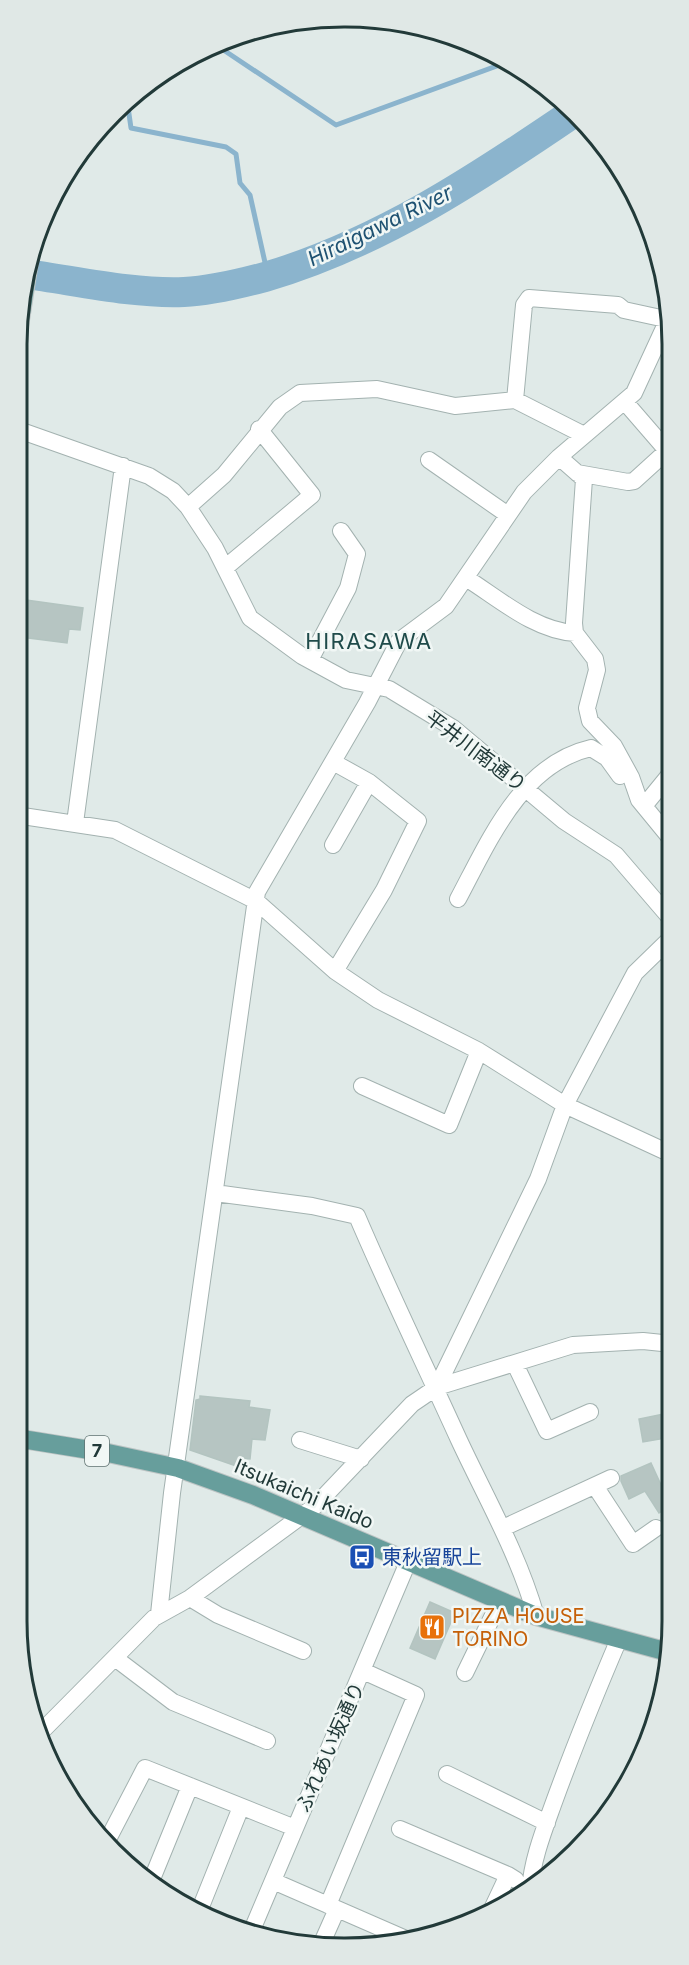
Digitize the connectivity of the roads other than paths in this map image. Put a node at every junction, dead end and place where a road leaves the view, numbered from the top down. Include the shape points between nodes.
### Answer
1 (660, 316) edge
2 (662, 336) edge
3 (515, 400) junction
4 (625, 402) junction
5 (259, 429) junction
6 (27, 433) edge
7 (584, 435) junction
8 (662, 444) edge
9 (559, 456) junction
10 (662, 458) edge
11 (429, 460) dead end
12 (123, 466) junction
13 (577, 473) junction
14 (188, 507) junction
15 (507, 515) junction
16 (341, 531) dead end
17 (226, 567) junction
18 (466, 578) junction
19 (575, 633) junction
20 (310, 660) junction
21 (376, 687) junction
22 (333, 762) junction
23 (369, 782) junction
24 (662, 782) edge
25 (526, 789) junction
26 (642, 803) junction
27 (27, 816) edge
28 (75, 823) junction
29 (662, 828) edge
30 (333, 845) dead end
31 (458, 899) dead end
32 (256, 900) junction
33 (662, 909) edge
34 (662, 947) edge
35 (335, 971) junction
36 (479, 1051) junction
37 (362, 1086) dead end
38 (565, 1105) junction
39 (662, 1149) edge
40 (215, 1193) junction
41 (662, 1343) edge
42 (515, 1364) junction
43 (437, 1387) junction
44 (590, 1412) dead end
45 (27, 1440) edge
46 (300, 1440) dead end
47 (361, 1459) junction
48 (178, 1468) junction
49 (611, 1478) dead end
50 (595, 1486) junction
51 (299, 1515) junction
52 (503, 1528) junction
53 (656, 1528) dead end
54 (408, 1562) junction
55 (190, 1598) junction
56 (500, 1602) junction
57 (159, 1614) junction
58 (536, 1616) junction
59 (619, 1640) junction
60 (660, 1650) edge
61 (303, 1651) dead end
62 (115, 1658) junction
63 (363, 1671) junction
64 (465, 1673) dead end
65 (46, 1727) edge
66 (267, 1741) dead end
67 (447, 1774) dead end
68 (190, 1786) junction
69 (241, 1807) junction
70 (547, 1823) junction
71 (295, 1828) junction
72 (400, 1829) dead end
73 (110, 1835) edge
74 (154, 1874) edge
75 (508, 1875) junction
76 (532, 1877) edge
77 (273, 1881) junction
78 (525, 1881) edge
79 (497, 1898) edge
80 (202, 1904) edge
81 (332, 1907) junction
82 (254, 1925) edge
83 (386, 1935) edge
84 (323, 1937) edge

1 - 3 street via 624,310 618,305 529,298 524,305
2 - 4 street via 641,384
3 - 5 street via 455,406 377,389 300,393
3 - 7 street
4 - 7 street
4 - 8 street
5 - 14 street via 224,475
5 - 17 street via 312,495
6 - 12 street, 平井川南通り
7 - 9 street
9 - 13 street
9 - 15 street
10 - 13 street via 634,481
11 - 15 street
12 - 14 street, 平井川南通り via 173,491
12 - 28 street
13 - 19 street via 584,479
14 - 17 street, 平井川南通り
15 - 18 street
16 - 20 street via 357,554 348,588
17 - 20 street, 平井川南通り via 250,618
18 - 19 street via 518,612 560,632
18 - 21 street via 437,615 399,641
19 - 26 street via 595,659 597,670 587,708 590,721 614,746
20 - 21 street, 平井川南通り via 346,680
21 - 22 street
21 - 25 street, 平井川南通り via 389,689 453,728
22 - 23 street
22 - 32 street via 257,892
23 - 30 street
23 - 35 street via 418,821 384,890
24 - 26 street
25 - 26 street via 544,768 591,748 607,758
25 - 31 street via 499,821
25 - 33 street, 平井川南通り via 616,855
26 - 29 street
27 - 28 street
28 - 32 street via 115,830
32 - 35 street
32 - 40 street
34 - 38 street via 635,973
35 - 36 street via 378,1000
36 - 37 street via 449,1125
36 - 38 street
38 - 39 street
38 - 43 street via 538,1179
40 - 43 street via 357,1216
40 - 48 street
41 - 42 street via 573,1345
42 - 43 street
42 - 44 street via 547,1431
43 - 47 street via 412,1404
43 - 52 street
45 - 48 main road, Itsukaichi Kaido / 7
46 - 47 street
47 - 51 street via 315,1506
48 - 51 main road, Itsukaichi Kaido / 7
48 - 57 street
49 - 50 street
50 - 52 street
50 - 53 street via 633,1544
51 - 54 main road, Itsukaichi Kaido / 7
51 - 55 street
52 - 58 street via 522,1570
54 - 56 main road, Itsukaichi Kaido / 7
54 - 63 street, ふれあい坂通り
55 - 57 street
55 - 61 street via 218,1615
56 - 58 main road, Itsukaichi Kaido / 7
56 - 64 street
57 - 62 street
58 - 59 main road, Itsukaichi Kaido / 7
59 - 60 main road, Itsukaichi Kaido / 7
59 - 70 street via 574,1746
62 - 65 street
62 - 66 street via 173,1701
63 - 71 street, ふれあい坂通り
63 - 81 street via 416,1695
67 - 70 street
68 - 69 street
68 - 73 street via 145,1768
68 - 74 street
69 - 71 street
69 - 80 street
70 - 76 street
71 - 77 street, ふれあい坂通り
72 - 75 street
75 - 78 street
75 - 79 street
77 - 81 street
77 - 82 street, ふれあい坂通り
81 - 83 street
81 - 84 street

